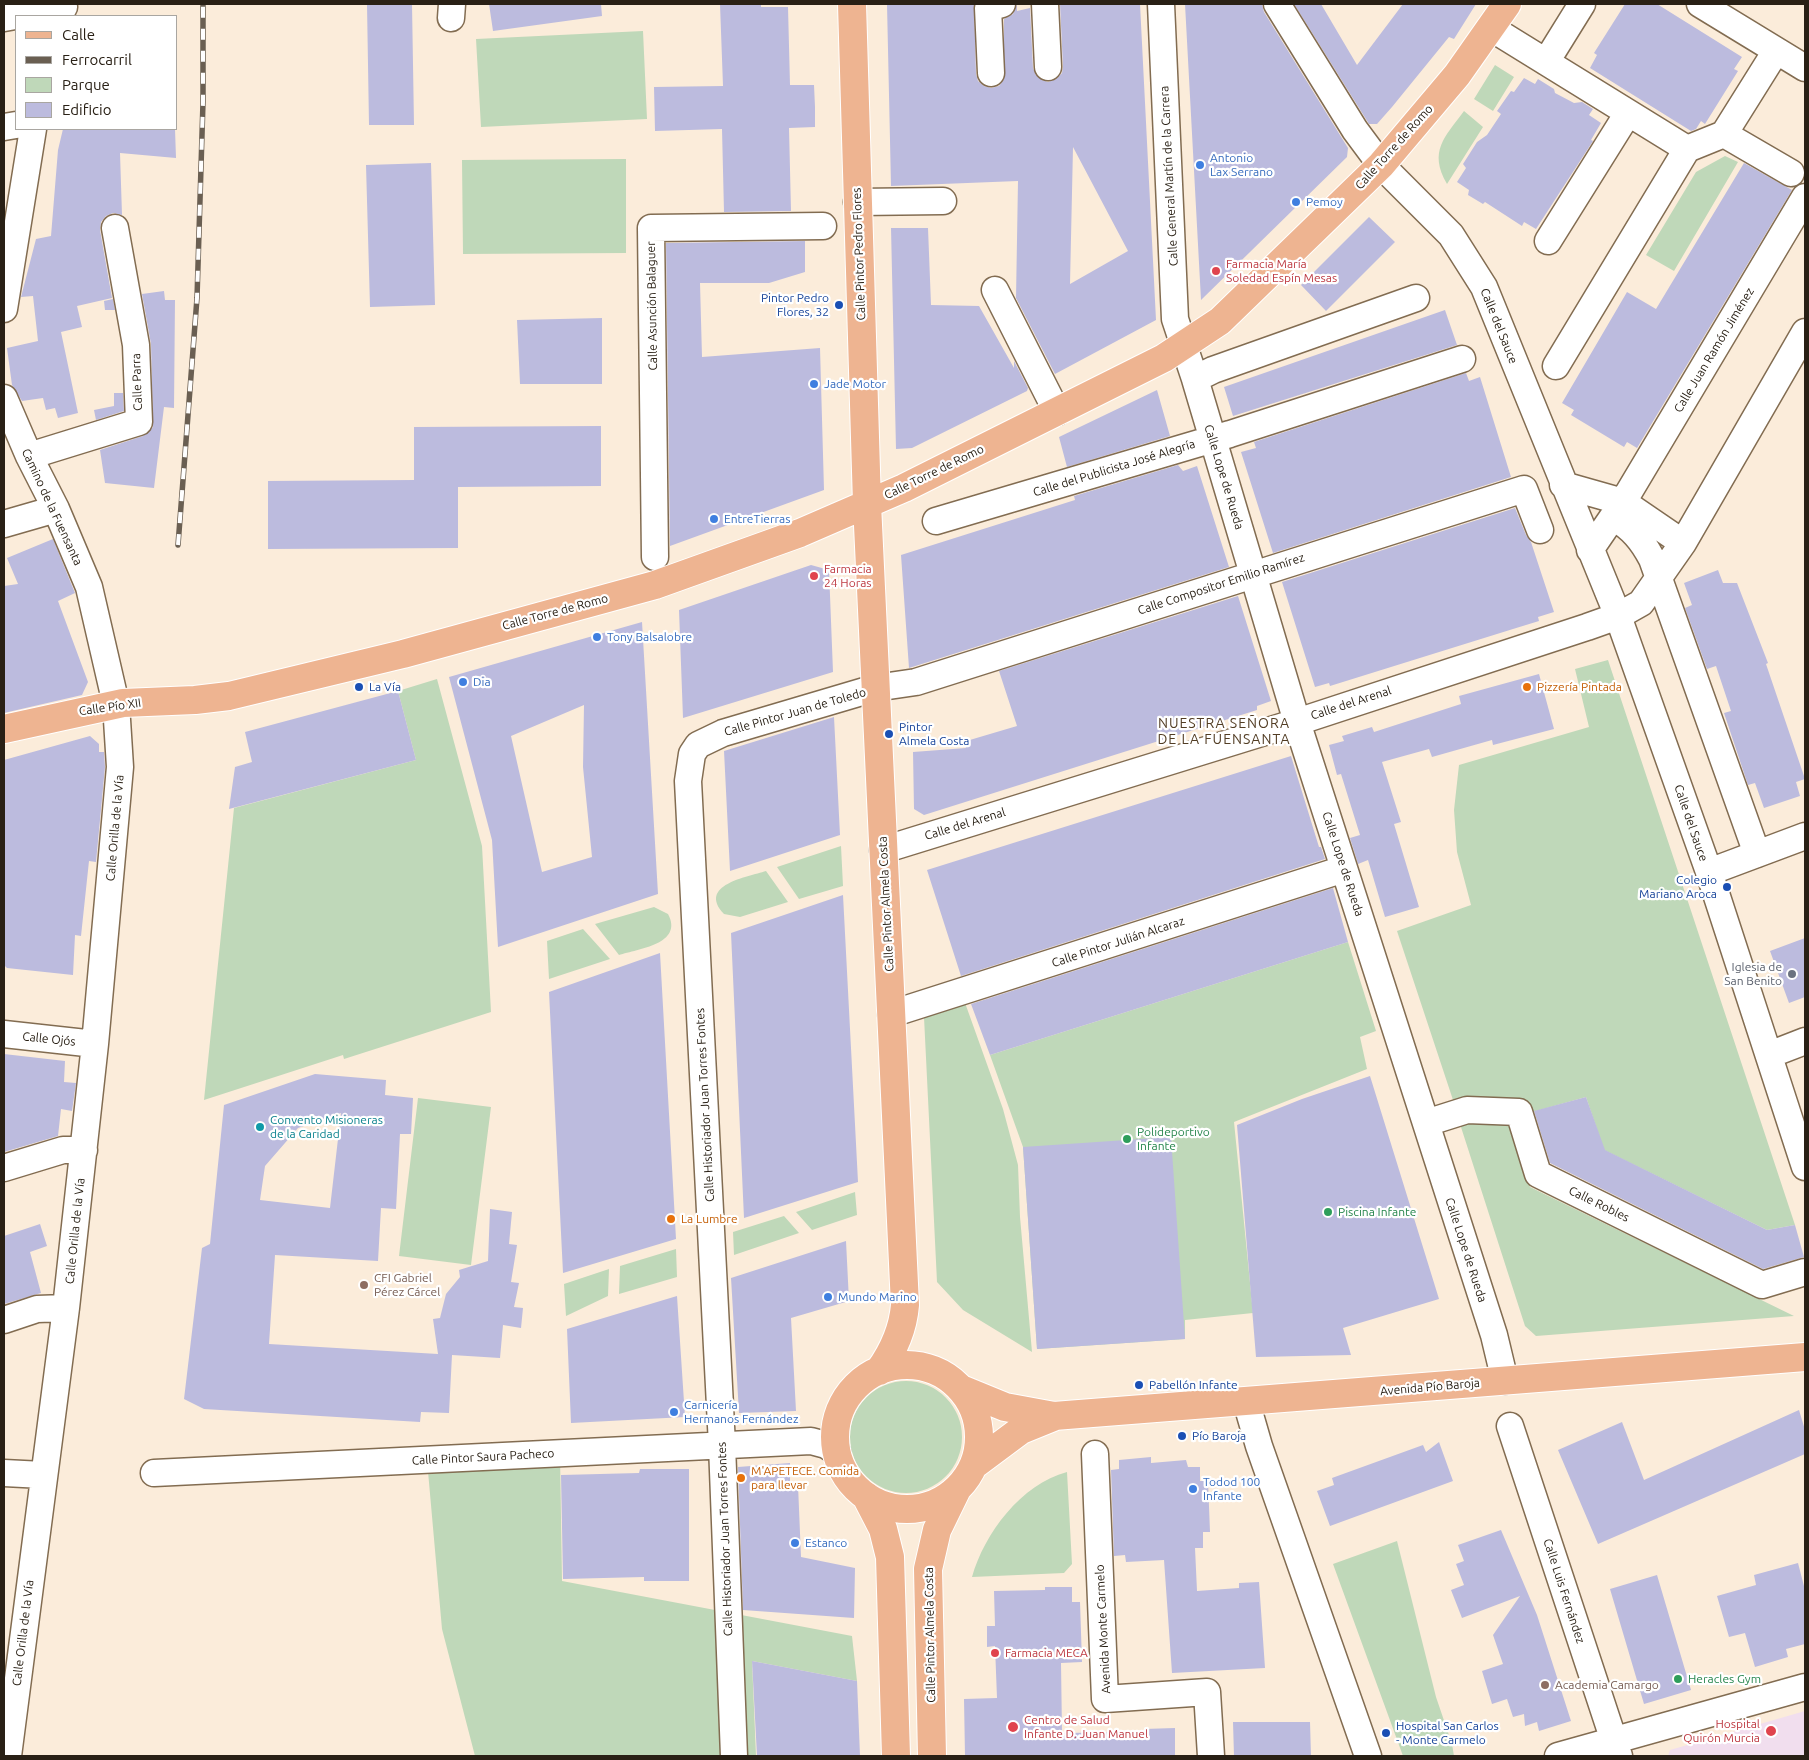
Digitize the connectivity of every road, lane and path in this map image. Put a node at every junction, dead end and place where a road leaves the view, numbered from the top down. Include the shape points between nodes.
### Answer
1 (852, 4) edge
2 (1002, 4) edge
3 (1045, 4) edge
4 (1161, 4) edge
5 (1277, 4) edge
6 (1507, 4) edge
7 (1582, 4) edge
8 (1700, 4) edge
9 (63, 9) edge
10 (24, 15) edge
11 (1491, 28) junction
12 (1776, 51) junction
13 (1546, 62) junction
14 (1048, 67) dead end
15 (1805, 68) edge
16 (991, 73) dead end
17 (1628, 113) junction
18 (34, 130) edge
19 (1724, 134) junction
20 (1687, 149) junction
21 (1381, 165) junction
22 (1791, 173) dead end
23 (1805, 198) edge
24 (943, 201) dead end
25 (857, 202) junction
26 (824, 226) dead end
27 (115, 228) dead end
28 (1548, 241) dead end
29 (995, 290) dead end
30 (1416, 298) dead end
31 (4, 309) edge
32 (1805, 332) edge
33 (1184, 347) junction
34 (1462, 359) dead end
35 (1556, 366) dead end
36 (1195, 378) junction
37 (4, 398) edge
38 (1057, 412) junction
39 (1213, 439) junction
40 (29, 456) junction
41 (1563, 485) junction
42 (867, 504) junction
43 (56, 509) junction
44 (1618, 509) junction
45 (936, 521) dead end
46 (4, 524) edge
47 (1540, 530) dead end
48 (1683, 543) junction
49 (1590, 550) junction
50 (655, 557) dead end
51 (1253, 574) junction
52 (1658, 580) junction
53 (1618, 616) junction
54 (875, 688) junction
55 (218, 698) joint
56 (116, 704) junction
57 (1297, 722) junction
58 (4, 729) edge
59 (692, 754) joint
60 (1805, 836) edge
61 (883, 850) junction
62 (1757, 854) junction
63 (1344, 869) junction
64 (1709, 872) junction
65 (891, 1014) junction
66 (4, 1034) edge
67 (1805, 1041) edge
68 (95, 1044) junction
69 (1769, 1055) junction
70 (1426, 1122) junction
71 (84, 1150) junction
72 (1805, 1166) edge
73 (4, 1168) edge
74 (1805, 1272) edge
75 (905, 1305) junction
76 (66, 1308) junction
77 (4, 1320) edge
78 (1805, 1357) edge
79 (931, 1369) junction
80 (879, 1371) junction
81 (1504, 1381) junction
82 (961, 1388) junction
83 (1246, 1401) junction
84 (1054, 1416) junction
85 (1510, 1426) dead end
86 (837, 1440) junction
87 (722, 1445) junction
88 (1095, 1454) dead end
89 (974, 1465) junction
90 (4, 1473) edge
91 (154, 1473) dead end
92 (43, 1475) junction
93 (958, 1489) junction
94 (866, 1496) junction
95 (13, 1643) edge
96 (1805, 1687) edge
97 (1616, 1748) edge
98 (8, 1756) edge
99 (734, 1756) edge
100 (896, 1756) edge
101 (932, 1756) edge
102 (1211, 1756) edge
103 (1368, 1756) edge
104 (1558, 1756) edge

1 - 25 main road, Calle Pintor Pedro Flores
2 - 16 street via 988,8
3 - 14 street
4 - 33 street, Calle General Martín de la Carrera via 1175,319
5 - 21 street, Calle del Sauce via 1355,130
6 - 11 main road, Calle Torre de Romo
7 - 13 street
8 - 12 street
9 - 10 street
11 - 13 street
11 - 21 main road, Calle Torre de Romo via 1457,75
12 - 15 street
12 - 19 street
13 - 17 street
17 - 20 street
17 - 28 street
18 - 31 street
19 - 20 street
19 - 22 street
20 - 35 street
21 - 33 main road, Calle Torre de Romo via 1220,321
21 - 41 street, Calle del Sauce via 1451,235 1484,287
23 - 44 street, Calle Juan Ramón Jiménez
24 - 25 street
25 - 42 main road, Calle Pintor Pedro Flores
26 - 50 street, Calle Asunción Balaguer via 651,228
27 - 40 street, Calle Parra via 136,345 139,422
29 - 38 street
30 - 36 street
32 - 48 street
33 - 36 street, Calle Lope de Rueda
33 - 38 main road, Calle Torre de Romo
34 - 39 street, Calle del Publicista José Alegría
36 - 39 street, Calle Lope de Rueda
37 - 40 street, Camino de la Fuensanta
38 - 42 main road, Calle Torre de Romo
39 - 45 street, Calle del Publicista José Alegría
39 - 51 street, Calle Lope de Rueda
40 - 43 street, Camino de la Fuensanta
41 - 44 street
41 - 49 street, Calle del Sauce
42 - 54 main road, Calle Pintor Almela Costa
42 - 55 main road, Calle Torre de Romo via 800,533 655,585 403,654
43 - 46 street
43 - 56 street, Camino de la Fuensanta via 89,587
44 - 48 street
44 - 49 street, Calle Juan Ramón Jiménez
44 - 52 street via 1627,525 1643,541
47 - 51 street, Calle Compositor Emilio Ramírez via 1524,489
48 - 52 street
49 - 53 street, Calle del Sauce
51 - 54 street, Calle Compositor Emilio Ramírez via 916,682
51 - 57 street, Calle Lope de Rueda
52 - 53 street via 1641,603
52 - 62 street
53 - 57 street, Calle del Arenal
53 - 64 street, Calle del Sauce
54 - 59 street, Calle Pintor Juan de Toledo via 723,733 698,745
54 - 61 main road, Calle Pintor Almela Costa
55 - 56 main road, Calle Pío XII
56 - 58 main road, Calle Pío XII
56 - 68 street, Calle Orilla de la Vía via 120,767
57 - 61 street, Calle del Arenal
57 - 63 street, Calle Lope de Rueda
59 - 87 street, Calle Historiador Juan Torres Fontes via 688,781
60 - 62 street
61 - 65 main road, Calle Pintor Almela Costa
62 - 64 street
63 - 65 street, Calle Pintor Julián Alcaraz
63 - 70 street, Calle Lope de Rueda
64 - 69 street, Calle del Sauce
65 - 75 main road, Calle Pintor Almela Costa
66 - 68 street, Calle Ojós
67 - 69 street
68 - 71 street, Calle Orilla de la Vía
69 - 72 street, Calle del Sauce
70 - 74 street, Calle Robles via 1467,1110 1519,1112 1538,1174 1762,1285
70 - 81 street, Calle Lope de Rueda via 1494,1334
71 - 73 street via 63,1150
71 - 76 street, Calle Orilla de la Vía
75 - 79 main road, Calle Pintor Almela Costa via 914,1338
75 - 80 main road, Calle Pintor Almela Costa via 899,1337
76 - 77 street via 37,1309
76 - 92 street, Calle Orilla de la Vía
78 - 81 main road, Avenida Pío Baroja
79 - 80 main road via 900,1365
79 - 82 main road
80 - 86 main road via 856,1386 848,1397 841,1409
81 - 83 main road, Avenida Pío Baroja
82 - 84 main road, Avenida Pío Baroja via 1010,1409
82 - 89 main road via 977,1419 979,1442
83 - 84 main road, Avenida Pío Baroja
83 - 103 street via 1261,1453
84 - 89 main road, Avenida Pío Baroja via 1022,1430
85 - 97 street, Calle Luis Fernández
86 - 87 street, Calle Pintor Saura Pacheco via 820,1438
86 - 94 main road via 843,1470
87 - 91 street, Calle Pintor Saura Pacheco
87 - 99 street, Calle Historiador Juan Torres Fontes
88 - 102 street, Avenida Monte Carmelo via 1105,1699 1207,1692
89 - 93 main road
90 - 92 street
92 - 95 street, Calle Orilla de la Vía
93 - 94 main road via 934,1504 908,1510 886,1506
93 - 101 main road, Calle Pintor Almela Costa via 936,1530 928,1569
94 - 100 main road via 883,1529 890,1557
95 - 98 street, Calle Orilla de la Vía
96 - 97 street
97 - 104 street

